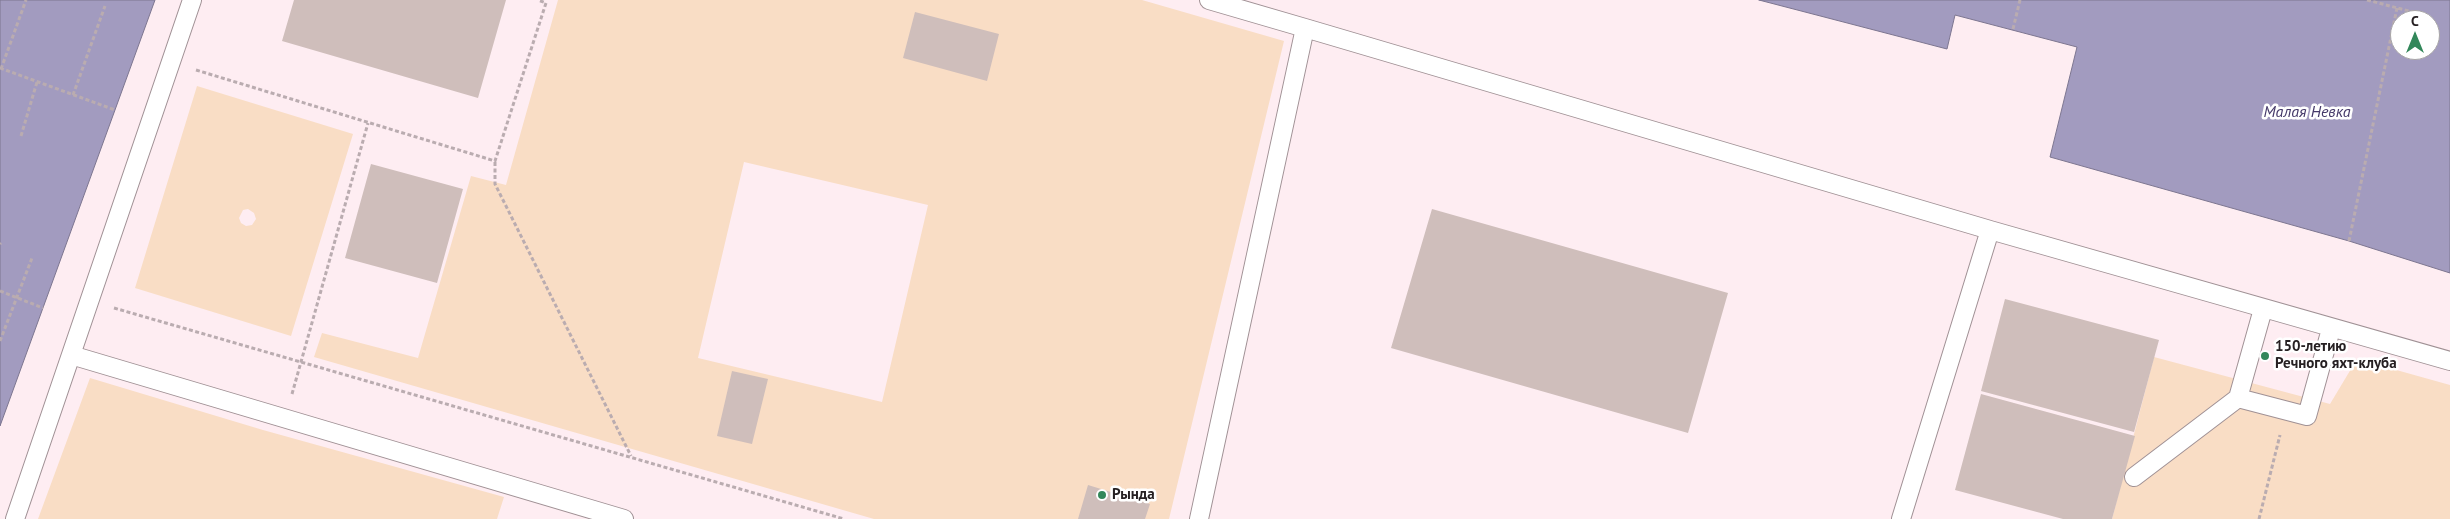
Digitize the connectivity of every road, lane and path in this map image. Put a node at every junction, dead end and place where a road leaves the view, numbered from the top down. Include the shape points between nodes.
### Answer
1 (26, 0) edge
2 (192, 0) edge
3 (538, 0) edge
4 (1209, 0) edge
5 (2020, 0) edge
6 (2368, 0) edge
7 (105, 6) dead end
8 (2396, 8) junction
9 (2404, 10) edge
10 (1305, 28) junction
11 (2013, 29) dead end
12 (169, 62) junction
13 (0, 68) edge
14 (37, 82) junction
15 (73, 95) junction
16 (115, 110) dead end
17 (368, 123) junction
18 (21, 136) dead end
19 (495, 161) junction
20 (1990, 230) junction
21 (2349, 240) dead end
22 (32, 258) dead end
23 (0, 291) edge
24 (17, 298) junction
25 (89, 300) junction
26 (43, 308) dead end
27 (2263, 310) junction
28 (2331, 329) junction
29 (0, 341) edge
30 (71, 355) junction
31 (2450, 361) edge
32 (302, 362) junction
33 (2238, 398) junction
34 (2286, 410) junction
35 (285, 418) junction
36 (631, 456) junction
37 (2134, 477) dead end
38 (15, 519) edge
39 (624, 519) edge
40 (844, 519) edge
41 (1199, 519) edge
42 (1902, 519) edge
43 (2258, 519) edge

1 - 13 path
2 - 12 lane
3 - 19 path via 546,2
4 - 10 lane
5 - 11 path
6 - 8 path
7 - 15 path
8 - 9 path
8 - 21 path
10 - 20 lane
10 - 41 lane
12 - 17 path
12 - 25 lane
13 - 14 path
14 - 15 path
14 - 18 path
15 - 16 path
17 - 19 path
17 - 32 path
19 - 36 path via 495,184
20 - 27 lane
20 - 42 lane
22 - 24 path
23 - 24 path
24 - 26 path
24 - 29 path
25 - 30 lane
25 - 32 path
27 - 28 lane
27 - 33 lane
28 - 31 lane
28 - 34 lane via 2307,416
30 - 35 lane
30 - 38 lane
32 - 35 path
32 - 36 path
33 - 34 lane
33 - 37 lane
34 - 43 path
35 - 39 lane
36 - 40 path

